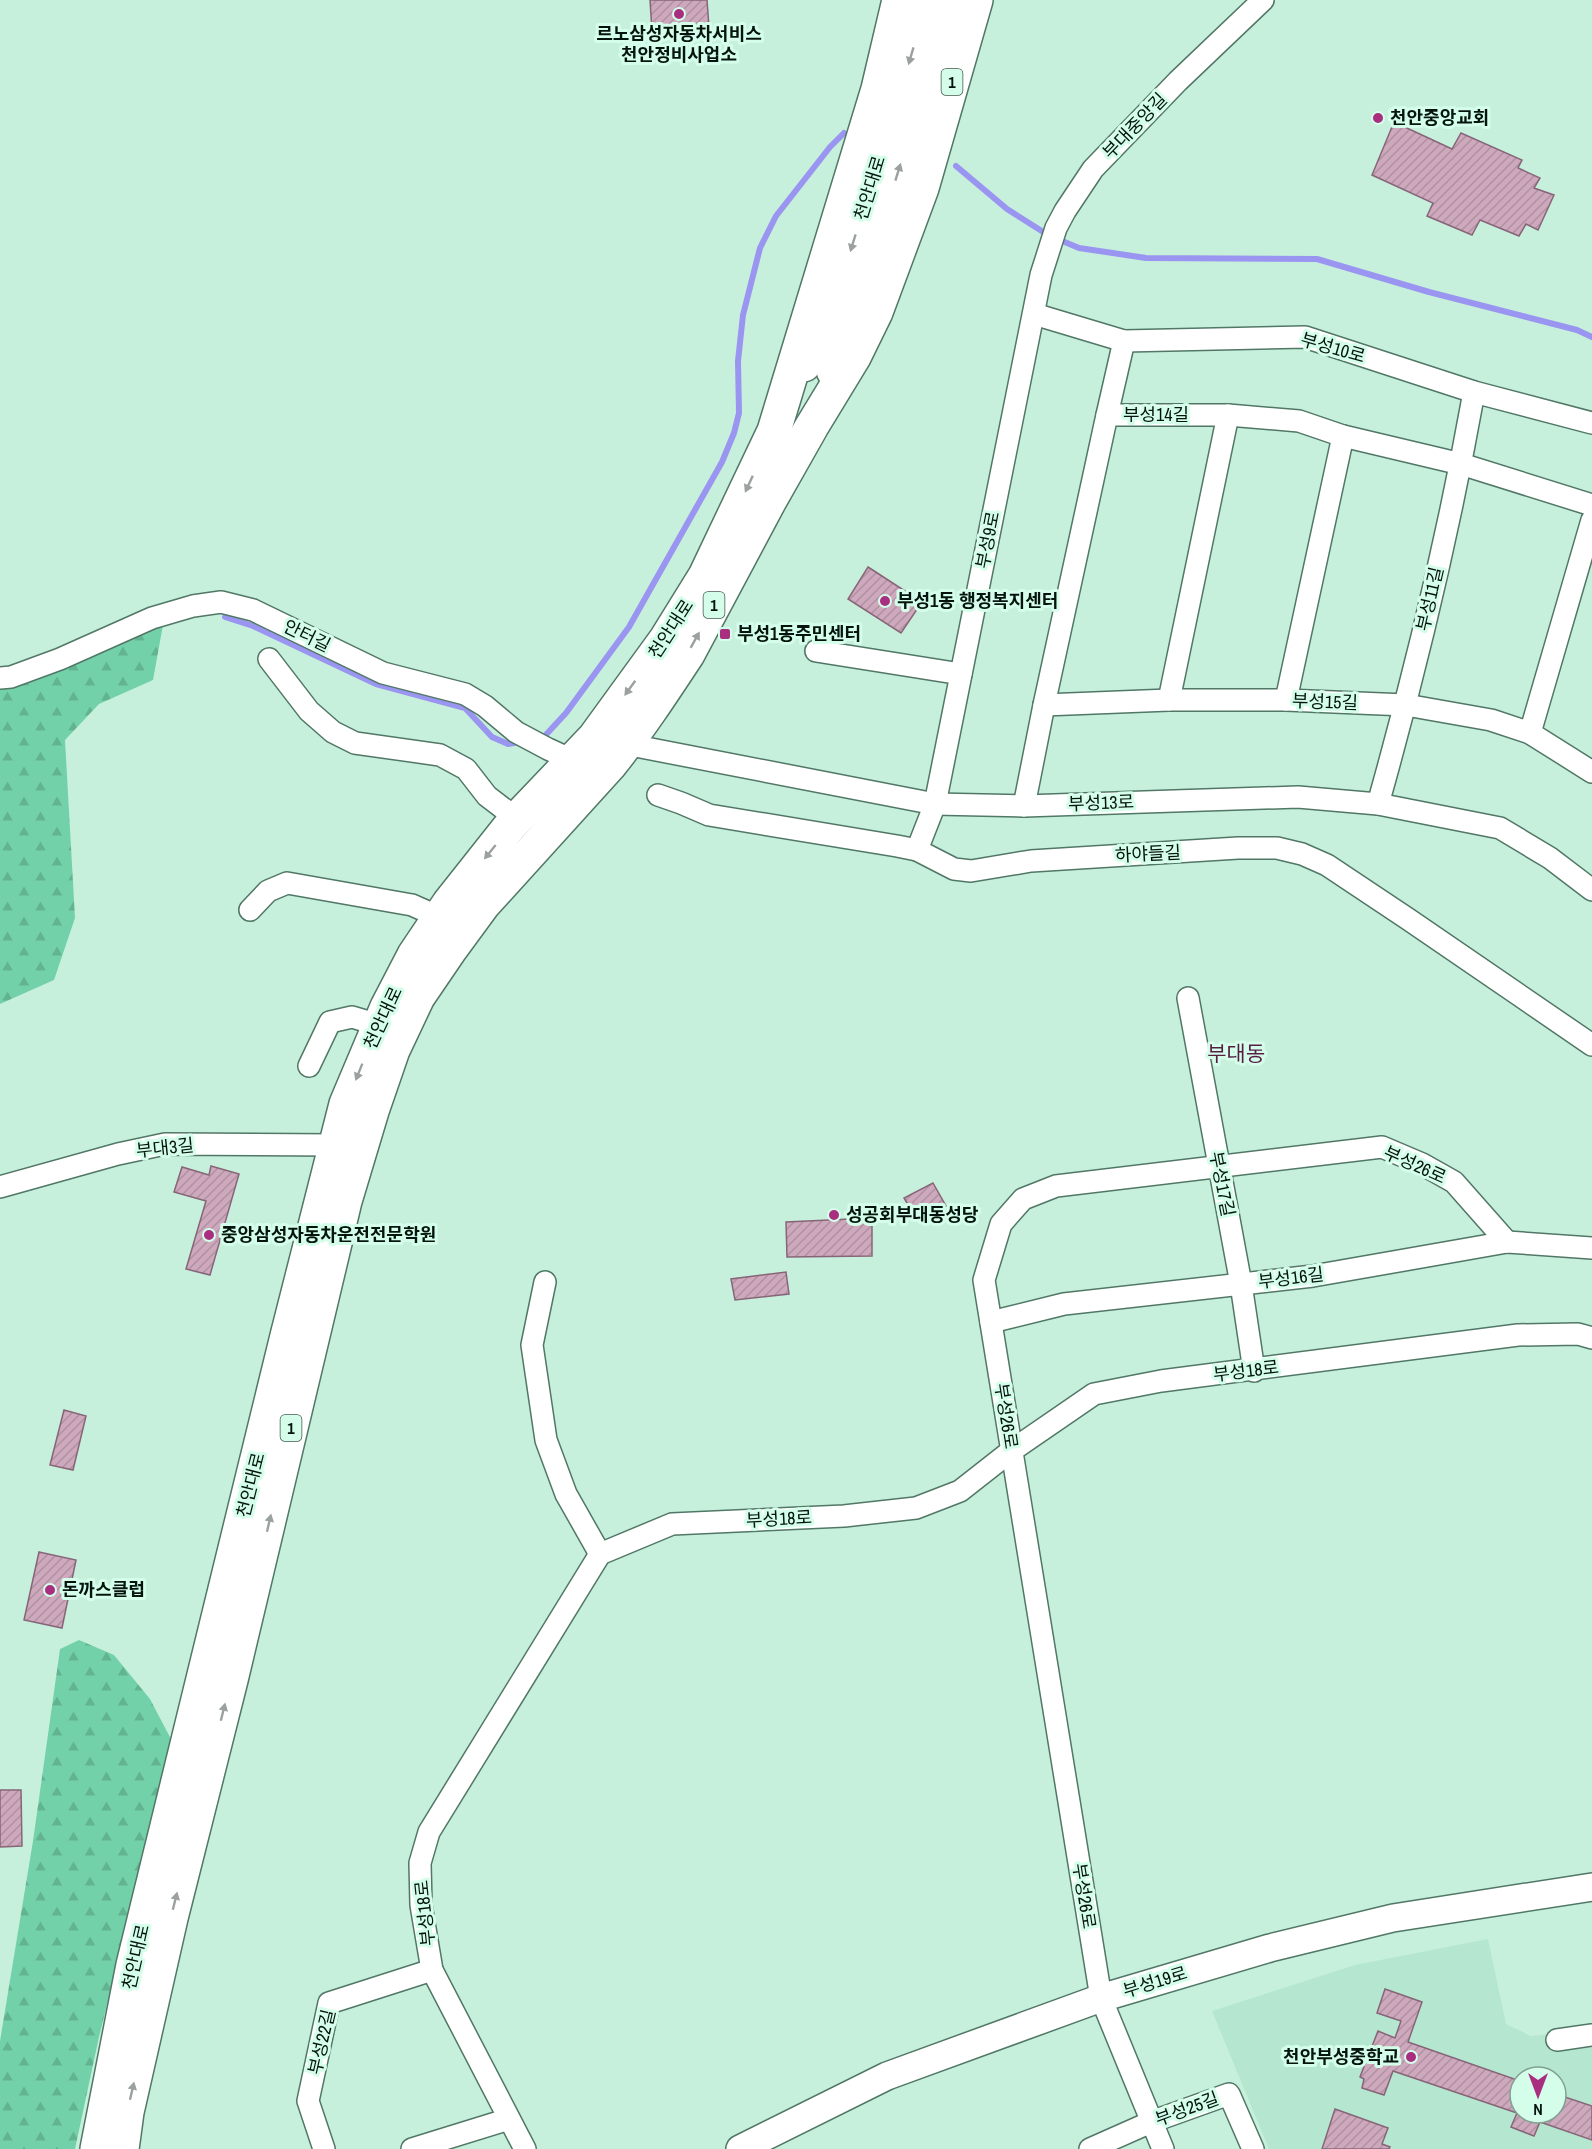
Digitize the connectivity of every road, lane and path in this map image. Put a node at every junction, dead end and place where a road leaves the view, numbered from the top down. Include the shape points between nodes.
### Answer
1 (899, 0) edge
2 (927, 0) edge
3 (951, 0) edge
4 (976, 0) edge
5 (1263, 0) edge
6 (1041, 275) joint
7 (1034, 314) junction
8 (1124, 341) junction
9 (1474, 392) junction
10 (1107, 415) junction
11 (1228, 415) junction
12 (1592, 423) edge
13 (812, 426) junction
14 (774, 431) junction
15 (1343, 436) junction
16 (1461, 464) junction
17 (1592, 505) edge
18 (1592, 519) edge
19 (816, 651) dead end
20 (269, 659) dead end
21 (961, 674) junction
22 (0, 678) edge
23 (1169, 700) junction
24 (1286, 700) junction
25 (1044, 705) junction
26 (1406, 705) junction
27 (1530, 733) junction
28 (626, 745) junction
29 (579, 755) junction
30 (1592, 772) edge
31 (658, 795) dead end
32 (935, 804) junction
33 (1378, 804) junction
34 (1024, 806) junction
35 (517, 819) junction
36 (917, 850) junction
37 (1592, 890) edge
38 (250, 910) dead end
39 (439, 917) junction
40 (1188, 998) dead end
41 (379, 1025) junction
42 (1592, 1045) edge
43 (309, 1066) dead end
44 (336, 1145) junction
45 (1218, 1168) junction
46 (0, 1187) edge
47 (1507, 1242) junction
48 (1592, 1248) edge
49 (545, 1282) dead end
50 (1240, 1284) junction
51 (991, 1322) junction
52 (1592, 1338) edge
53 (1254, 1371) junction
54 (1011, 1451) junction
55 (600, 1554) junction
56 (1592, 1887) edge
57 (432, 1970) junction
58 (1101, 1998) junction
59 (1592, 2035) edge
60 (1557, 2040) dead end
61 (509, 2119) junction
62 (1151, 2122) junction
63 (97, 2149) edge
64 (122, 2149) edge
65 (324, 2149) edge
66 (412, 2149) edge
67 (525, 2149) edge
68 (740, 2149) edge
69 (1090, 2149) edge
70 (1163, 2149) edge
71 (1253, 2149) edge

1 - 14 main road, 1 via 878,89
2 -> 14 main road, 천안대로 via 834,306
13 -> 3 main road, 천안대로 via 850,325
4 - 13 main road, 1 via 897,261 854,357
5 - 6 street, 부대중앙길 via 1093,169 1056,228
6 - 7 street, 부성9로
7 - 8 street, 부성10로
7 - 21 street, 부성9로
8 - 9 street, 부성10로 via 1305,337
8 - 10 street
9 - 12 street, 부성10로
9 - 16 street, 부성11길
10 - 11 street, 부성14길
10 - 25 street, 부성14길
11 - 15 street, 부성14길 via 1299,421
11 - 23 street
28 -> 13 main road, 천안대로 / 1 via 687,654
14 -> 29 main road, 천안대로 / 1 via 705,576 666,639
15 - 16 street, 부성14길
15 - 24 street
16 - 17 street, 부성14길
16 - 26 street, 부성11길
18 - 27 street
19 - 21 street
20 - 35 street via 309,711 333,732 355,743 440,755 466,769 488,796
21 - 32 street, 부성9로
22 - 29 street, 안터길 via 60,659 152,618 220,602 253,610 383,673 465,694 516,732
23 - 24 street, 부성15길
23 - 25 street, 부성15길
24 - 26 street, 부성15길
25 - 34 street, 부성14길
26 - 27 street, 부성15길 via 1491,720
26 - 33 street, 부성11길
27 - 30 street, 부성15길
28 - 29 main road, 천안대로 / 1
28 - 32 street, 부성13로
29 - 35 main road, 천안대로 / 1
64 -> 29 main road, 천안대로 / 1 via 171,1918 345,1201 375,1101 418,997 483,905
31 - 36 street, 하야들길 via 709,815
32 - 34 street, 부성13로
32 - 36 street, 부성9로
33 - 34 street, 부성13로 via 1298,797
33 - 37 street, 부성13로 via 1500,828 1550,858
35 -> 39 main road, 천안대로 / 1
36 - 42 street, 하야들길 via 954,869 971,871 1031,861 1238,848 1277,848 1302,854 1327,865
38 - 39 street via 268,891 287,884 412,905
39 - 41 main road, 천안대로 / 1 via 414,955
40 - 45 street, 부성17길
41 - 43 street via 352,1017 330,1022
41 -> 44 main road, 천안대로 / 1 via 346,1104
44 - 46 street, 부대3길 via 165,1144
44 - 63 main road, 천안대로 / 1 via 134,1965
45 - 47 street, 부성26로 via 1382,1148 1454,1182
45 - 50 street, 부성17길
45 - 51 street, 부성26로 via 1056,1186 1023,1199 1001,1224 984,1280
47 - 48 street, 부성16길
47 - 50 street, 부성16길 via 1313,1276
49 - 55 street via 532,1345 546,1440 566,1494
50 - 51 street, 부성16길 via 1064,1304
50 - 53 street, 부성17길
51 - 54 street, 부성26로
52 - 53 street, 부성18로 via 1578,1334 1518,1335
53 - 54 street, 부성18로 via 1161,1381 1094,1394
54 - 55 street, 부성18로 via 960,1491 916,1508 844,1516 672,1524
54 - 58 street, 부성26로
55 - 57 street, 부성18로 via 429,1832 420,1863 421,1905
56 - 58 street, 부성19로 via 1393,1918 1270,1948
57 - 61 street, 부성18로
57 - 65 street, 부성22길 via 329,2002 308,2101
58 - 62 street, 부성26로
58 - 68 street, 부성19로 via 887,2076
59 - 60 street
61 - 66 street
61 - 67 street, 부성18로
62 - 69 street, 부성25길
62 - 70 street, 부성26로
62 - 71 street, 부성25길 via 1229,2094

